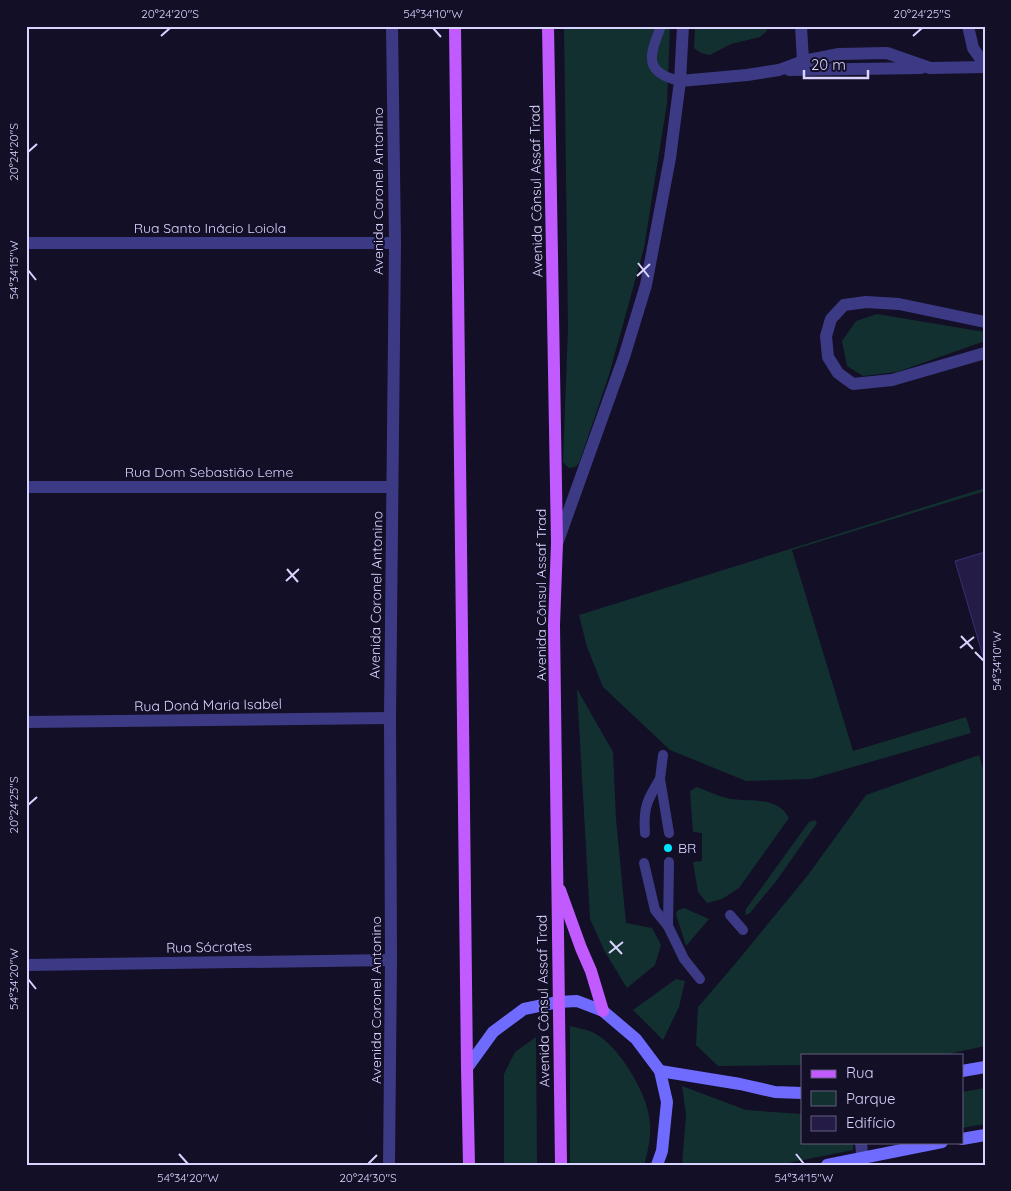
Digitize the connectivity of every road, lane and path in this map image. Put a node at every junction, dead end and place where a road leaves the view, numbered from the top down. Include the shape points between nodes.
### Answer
1 (392, 26) edge
2 (455, 26) edge
3 (548, 26) edge
4 (660, 26) edge
5 (683, 26) edge
6 (801, 26) edge
7 (968, 26) edge
8 (803, 61) junction
9 (985, 66) edge
10 (930, 68) junction
11 (779, 70) junction
12 (680, 81) junction
13 (395, 243) junction
14 (26, 244) edge
15 (985, 322) edge
16 (985, 353) edge
17 (26, 487) edge
18 (392, 487) junction
19 (557, 543) junction
20 (390, 718) junction
21 (26, 722) edge
22 (663, 755) dead end
23 (660, 778) junction
24 (645, 833) dead end
25 (670, 833) dead end
26 (669, 862) dead end
27 (644, 863) dead end
28 (556, 880) junction
29 (730, 915) dead end
30 (668, 926) junction
31 (743, 930) dead end
32 (392, 960) junction
33 (26, 965) edge
34 (700, 979) dead end
35 (558, 1002) junction
36 (604, 1011) junction
37 (985, 1067) edge
38 (467, 1068) junction
39 (660, 1071) junction
40 (964, 1071) edge
41 (801, 1093) edge
42 (985, 1135) edge
43 (964, 1139) edge
44 (861, 1144) edge
45 (934, 1144) edge
46 (862, 1161) edge
47 (389, 1165) edge
48 (469, 1165) edge
49 (560, 1165) edge
50 (657, 1165) edge
51 (827, 1165) edge

1 - 13 street, Avenida Coronel Antonino
2 - 38 main road
3 - 19 main road, Avenida Cônsul Assaf Trad
4 - 12 lane via 650,59 664,76
5 - 12 street
6 - 8 street
7 - 9 street via 973,48
8 - 10 street via 839,54 887,53
8 - 11 street
9 - 10 street
10 - 11 street
11 - 12 street
12 - 19 street via 670,158 646,285 624,358
13 - 14 street, Rua Santo Inácio Loiola
13 - 18 street, Avenida Coronel Antonino
15 - 16 street via 899,304 866,302 844,305 831,319 826,336 828,356 838,373 853,384 892,380
17 - 18 street, Rua Dom Sebastião Leme
18 - 20 street, Avenida Coronel Antonino
19 - 28 main road, Avenida Cônsul Assaf Trad via 554,625
20 - 21 street, Rua Doná Maria Isabel
20 - 32 street, Avenida Coronel Antonino
22 - 23 lane
23 - 24 lane via 643,814
23 - 25 lane
26 - 30 lane
27 - 30 lane via 655,910
28 - 35 main road, Avenida Cônsul Assaf Trad
28 - 36 main road
29 - 31 lane
30 - 34 lane via 684,959
32 - 33 street, Rua Sócrates
32 - 47 street, Avenida Coronel Antonino
35 - 36 main road via 577,1001
35 - 38 main road via 524,1009 493,1032
35 - 49 main road, Avenida Cônsul Assaf Trad
36 - 39 main road via 636,1039
37 - 40 main road
38 - 48 main road
39 - 41 main road via 775,1092
39 - 50 main road via 667,1102 662,1151
42 - 43 main road
44 - 46 street
45 - 46 main road
46 - 51 main road

